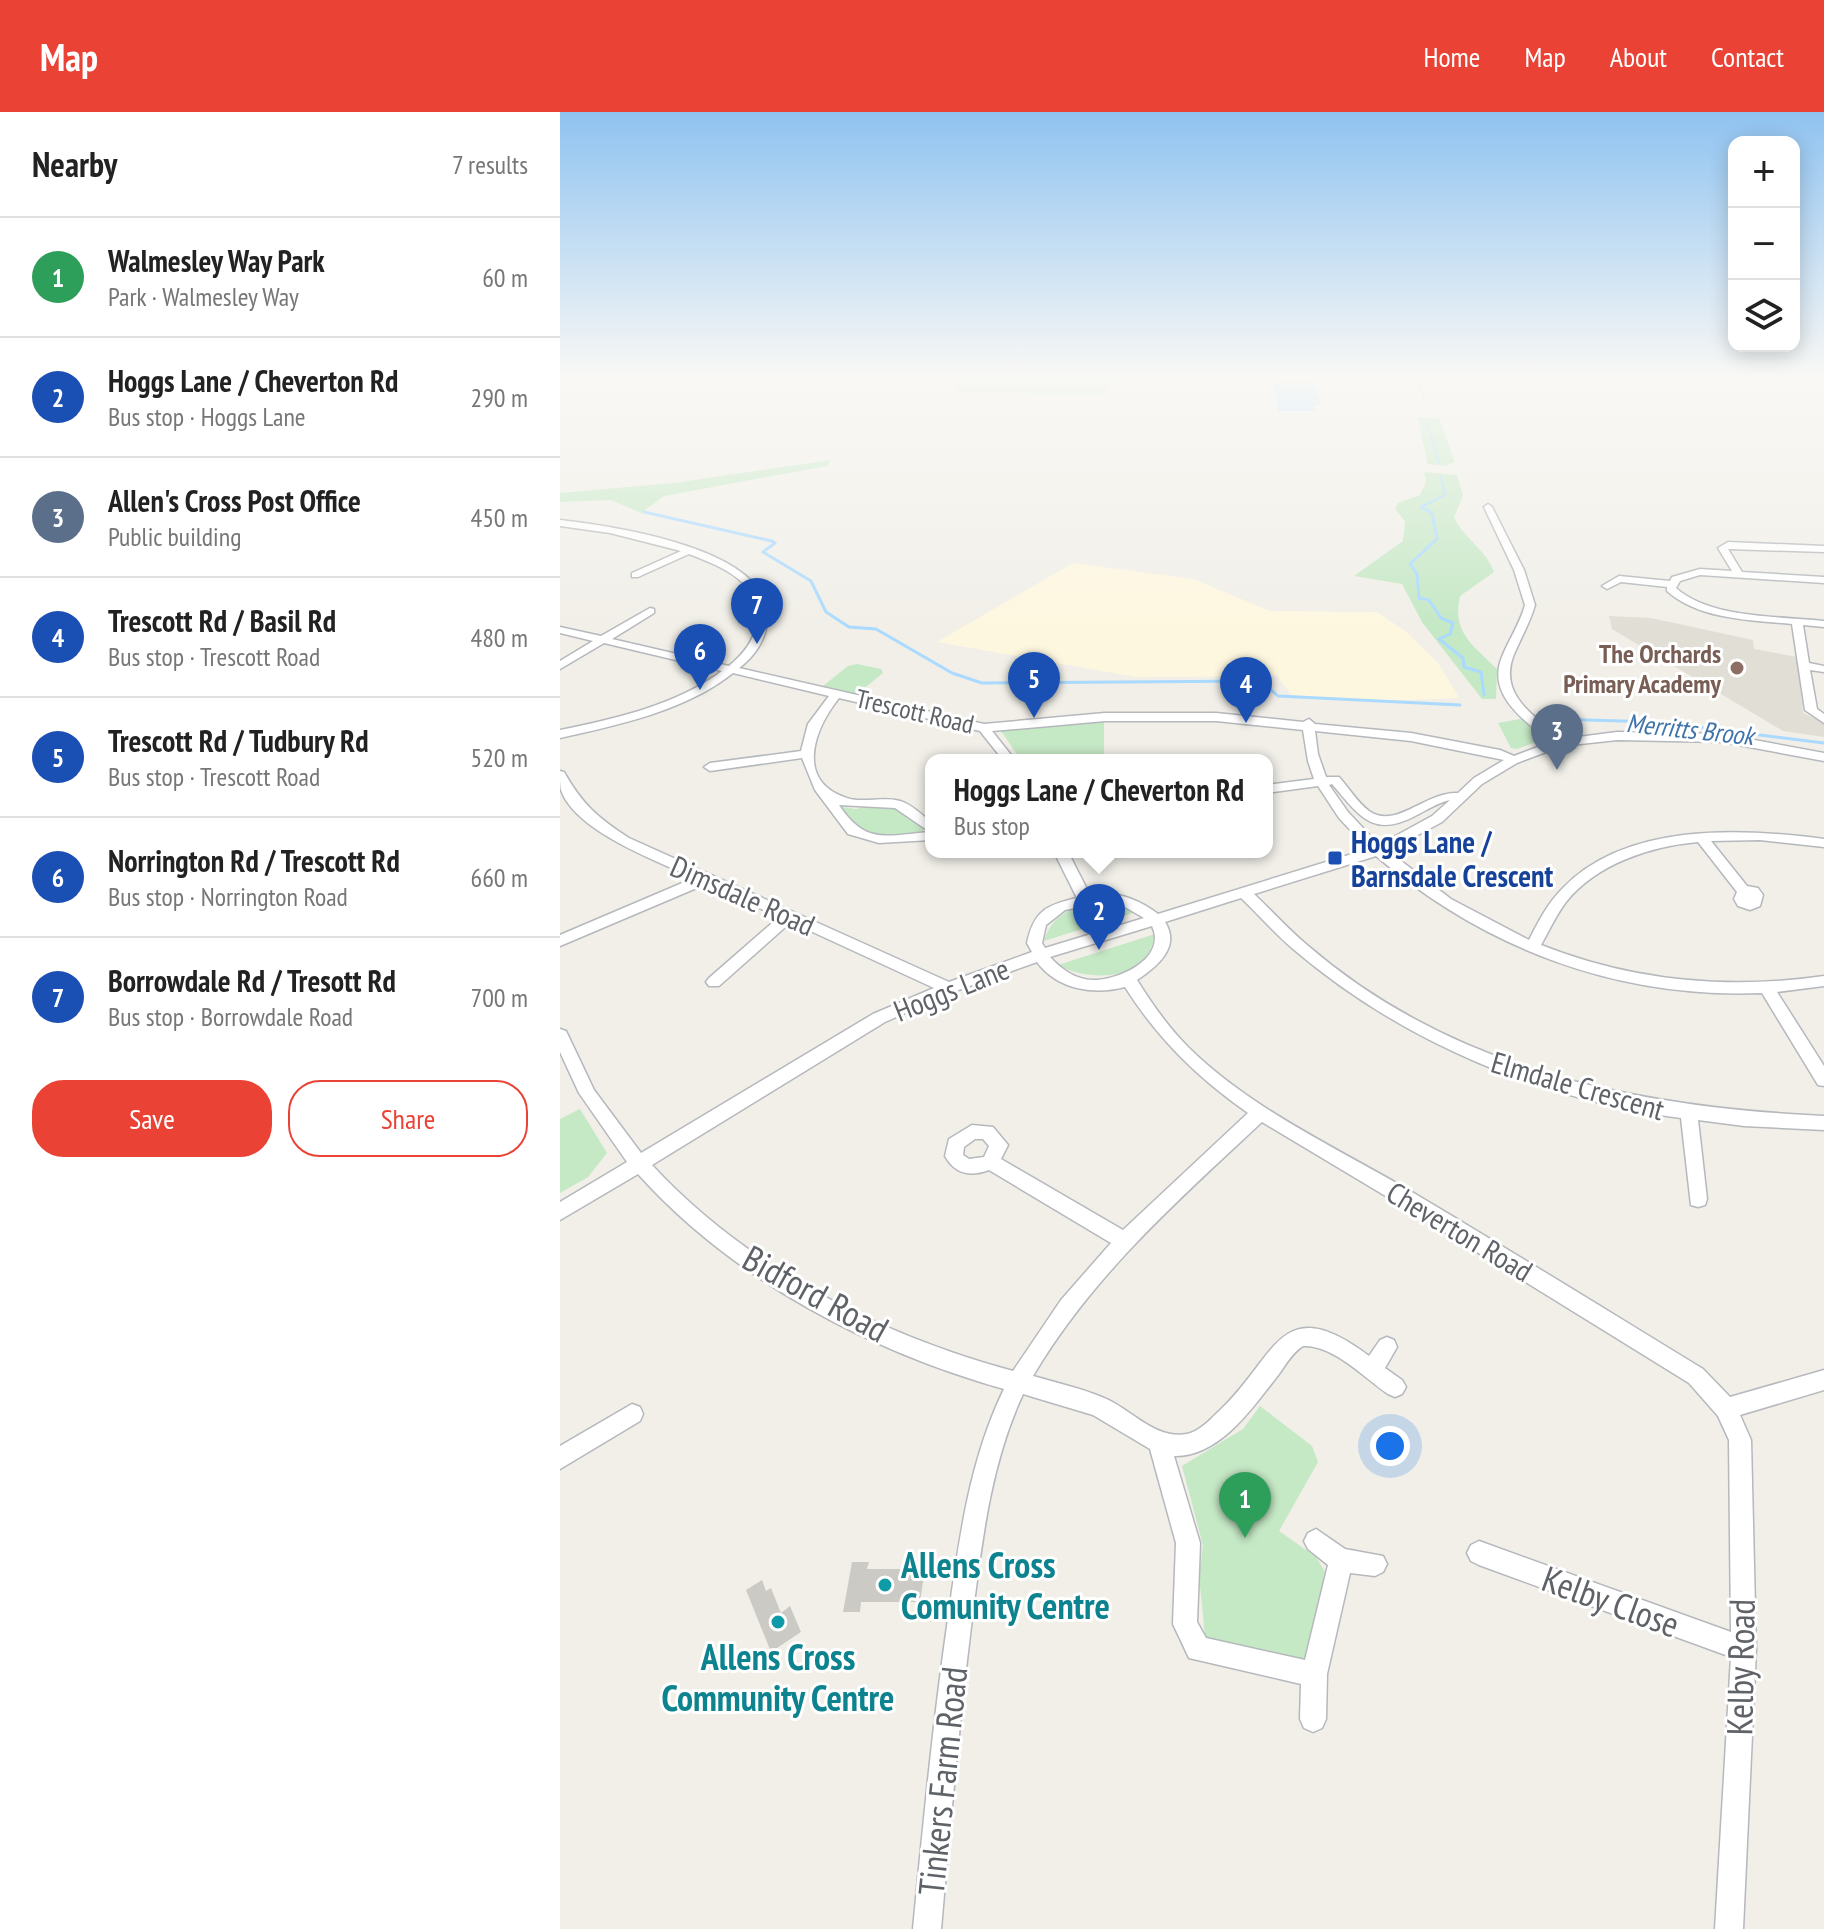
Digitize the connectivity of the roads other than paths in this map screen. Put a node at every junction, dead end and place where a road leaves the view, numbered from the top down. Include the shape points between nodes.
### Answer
1 (1488, 507) dead end
2 (560, 523) edge
3 (1824, 549) edge
4 (689, 551) junction
5 (635, 575) dead end
6 (1739, 575) junction
7 (1824, 580) edge
8 (1672, 584) junction
9 (1607, 586) dead end
10 (650, 611) dead end
11 (1528, 614) junction
12 (1544, 617) dead end
13 (1797, 620) junction
14 (1824, 624) edge
15 (560, 630) edge
16 (602, 640) junction
17 (560, 666) edge
18 (1805, 666) junction
19 (1824, 669) edge
20 (731, 670) junction
21 (836, 694) junction
22 (1824, 719) edge
23 (1309, 723) junction
24 (984, 728) junction
25 (560, 734) edge
26 (1560, 743) junction
27 (806, 754) junction
28 (1004, 754) edge
29 (1824, 757) edge
30 (1513, 760) junction
31 (710, 767) dead end
32 (560, 775) edge
33 (1321, 781) junction
34 (817, 786) junction
35 (1273, 788) edge
36 (1460, 797) junction
37 (925, 824) edge
38 (925, 836) edge
39 (1702, 838) junction
40 (1824, 843) edge
41 (1380, 850) junction
42 (1064, 858) edge
43 (705, 879) junction
44 (1244, 892) junction
45 (1744, 892) dead end
46 (1084, 898) junction
47 (789, 916) junction
48 (1157, 920) junction
49 (560, 941) edge
50 (1533, 947) junction
51 (1037, 956) junction
52 (1128, 978) junction
53 (1824, 981) edge
54 (714, 982) dead end
55 (1766, 987) junction
56 (948, 988) junction
57 (560, 1035) edge
58 (1824, 1080) edge
59 (1260, 1113) junction
60 (1689, 1115) junction
61 (1824, 1123) edge
62 (990, 1162) dead end
63 (637, 1164) junction
64 (1698, 1199) dead end
65 (560, 1212) edge
66 (1123, 1240) junction
67 (1387, 1347) dead end
68 (1371, 1370) junction
69 (1824, 1380) edge
70 (1018, 1382) junction
71 (1395, 1387) dead end
72 (1726, 1409) junction
73 (632, 1414) dead end
74 (1159, 1443) junction
75 (560, 1458) edge
76 (1316, 1541) dead end
77 (1479, 1553) dead end
78 (1341, 1560) junction
79 (1375, 1564) dead end
80 (1744, 1649) junction
81 (1314, 1674) junction
82 (1313, 1719) dead end
83 (927, 1929) edge
84 (1729, 1929) edge

1 - 11 street via 1519,570
2 - 4 street via 629,533
3 - 6 street via 1728,545 1723,548
4 - 5 street
4 - 20 street via 723,566 761,596 763,624 747,655
6 - 7 street
6 - 8 street via 1685,574
8 - 9 street via 1619,579
8 - 13 street via 1676,596 1700,607
10 - 16 street
11 - 12 street
11 - 26 street via 1503,672 1505,687
13 - 14 street
13 - 18 street
15 - 16 street, Trescott Road
16 - 17 street
16 - 20 street, Trescott Road
18 - 19 street
18 - 22 street via 1811,710
20 - 21 street, Trescott Road
20 - 25 street via 654,709
21 - 24 street, Trescott Road
21 - 27 street via 811,728
23 - 24 street, Trescott Road via 1105,717
23 - 30 street, Trescott Road via 1411,737
23 - 33 street via 1310,748
24 - 28 street
26 - 29 street, Hoggs Lane via 1617,736 1692,737 1764,743
26 - 30 street, Hoggs Lane
27 - 31 street
27 - 34 street
30 - 36 street, Hoggs Lane
32 - 43 street, Dimsdale Road via 566,793 601,826
33 - 35 street
33 - 36 street via 1335,780 1363,813 1389,822 1443,794
33 - 41 street via 1345,816
34 - 37 street via 842,802 898,804
34 - 38 street via 848,829 864,836
36 - 41 street, Hoggs Lane via 1437,819
39 - 40 street via 1754,835
39 - 45 street
39 - 50 street via 1623,855 1573,885
41 - 44 street, Hoggs Lane
41 - 50 street via 1442,901
42 - 46 street
43 - 47 street, Dimsdale Road
43 - 49 street
44 - 48 street, Hoggs Lane
44 - 60 street, Elmdale Crescent via 1275,928 1319,965 1384,1009 1468,1053 1543,1081
46 - 48 street via 1121,899
46 - 51 street via 1044,919 1035,935
47 - 54 street
47 - 56 street, Dimsdale Road
48 - 51 street, Hoggs Lane
48 - 52 street via 1162,932 1159,953
50 - 55 street via 1605,973 1666,984
51 - 52 street via 1053,973 1073,981 1096,984
51 - 56 street, Hoggs Lane
52 - 59 street, Cheverton Road via 1182,1051
53 - 55 street
55 - 58 street
56 - 63 street, Hoggs Lane via 866,1026
57 - 63 street, Bidford Road via 593,1105
59 - 66 street, Tinkers Farm Road
59 - 72 street, Cheverton Road via 1696,1376
60 - 61 street, Elmdale Crescent
60 - 64 street
62 - 66 street
63 - 65 street, Hoggs Lane
63 - 70 street, Bidford Road via 741,1254 790,1286 943,1359
66 - 70 street, Tinkers Farm Road via 1064,1311
67 - 68 street
68 - 71 street
68 - 74 street via 1319,1335 1306,1333 1293,1340 1212,1433 1189,1445
69 - 72 street
70 - 74 street, Bidford Road via 1093,1403
70 - 83 street, Tinkers Farm Road via 994,1437 976,1502 951,1684
72 - 80 street, Kelby Road via 1740,1440
73 - 75 street
74 - 81 street via 1188,1543 1185,1624 1190,1638 1198,1649
76 - 78 street
77 - 80 street, Kelby Close
78 - 79 street
78 - 81 street
80 - 84 street, Kelby Road
81 - 82 street

